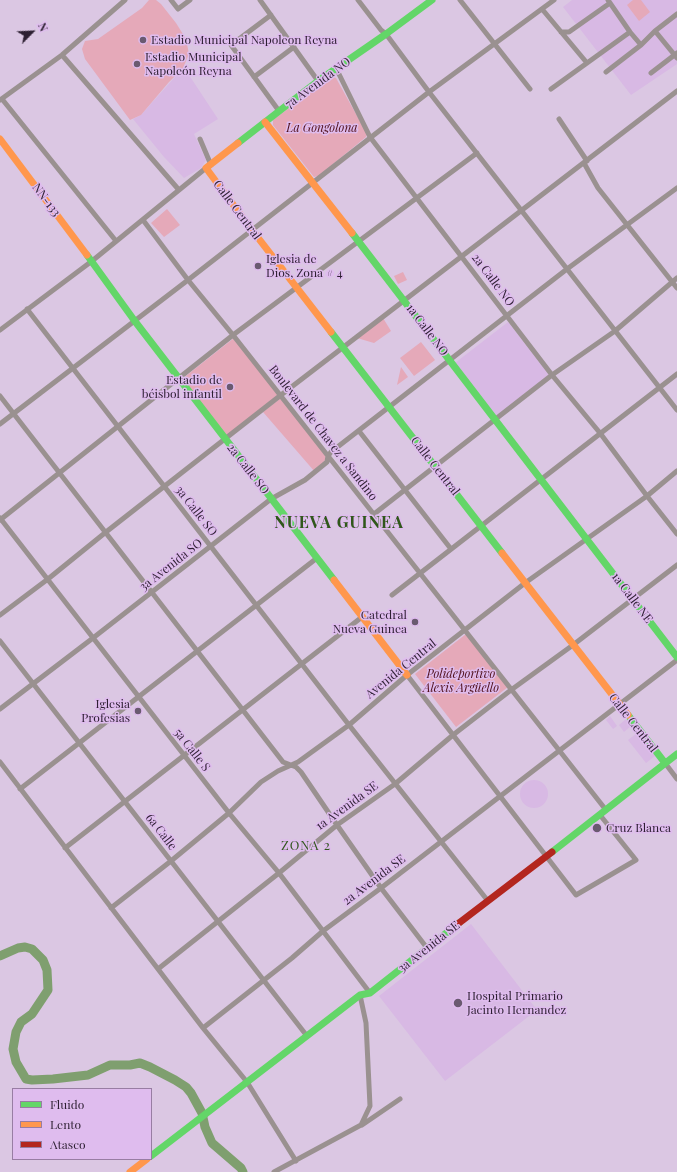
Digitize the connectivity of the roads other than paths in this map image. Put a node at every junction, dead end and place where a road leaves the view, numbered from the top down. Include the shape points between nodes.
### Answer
1 (125, 0) edge
2 (171, 0) edge
3 (190, 0) edge
4 (260, 0) edge
5 (358, 0) edge
6 (432, 0) edge
7 (460, 0) edge
8 (554, 0) edge
9 (119, 2) edge
10 (609, 2) edge
11 (542, 9) junction
12 (677, 14) edge
13 (271, 15) junction
14 (655, 31) junction
15 (561, 32) junction
16 (630, 32) junction
17 (386, 34) junction
18 (494, 44) junction
19 (641, 45) junction
20 (294, 47) junction
21 (62, 55) junction
22 (676, 56) edge
23 (586, 63) junction
24 (336, 68) junction
25 (606, 72) dead end
26 (651, 73) dead end
27 (254, 77) junction
28 (318, 81) junction
29 (530, 89) dead end
30 (551, 89) dead end
31 (677, 91) edge
32 (429, 92) junction
33 (1, 100) edge
34 (279, 111) junction
35 (559, 119) dead end
36 (265, 122) junction
37 (370, 137) junction
38 (0, 139) edge
39 (200, 139) dead end
40 (477, 153) junction
41 (585, 162) junction
42 (208, 167) junction
43 (313, 182) junction
44 (677, 188) edge
45 (179, 190) junction
46 (417, 197) junction
47 (522, 211) junction
48 (143, 220) junction
49 (627, 225) junction
50 (252, 230) junction
51 (116, 241) junction
52 (359, 242) junction
53 (463, 256) junction
54 (92, 261) junction
55 (567, 269) junction
56 (677, 278) edge
57 (188, 280) junction
58 (672, 282) junction
59 (296, 288) junction
60 (677, 288) edge
61 (404, 301) junction
62 (27, 309) junction
63 (508, 316) junction
64 (134, 320) junction
65 (0, 330) edge
66 (615, 331) junction
67 (233, 335) junction
68 (343, 348) junction
69 (450, 360) junction
70 (73, 368) junction
71 (677, 374) edge
72 (552, 375) junction
73 (179, 379) junction
74 (659, 387) junction
75 (281, 395) junction
76 (0, 396) edge
77 (389, 408) junction
78 (677, 410) edge
79 (14, 413) junction
80 (495, 419) junction
81 (0, 424) edge
82 (118, 427) junction
83 (359, 431) junction
84 (600, 433) junction
85 (225, 439) junction
86 (328, 456) junction
87 (435, 466) junction
88 (677, 471) edge
89 (60, 474) junction
90 (541, 479) junction
91 (164, 486) junction
92 (405, 490) junction
93 (647, 496) junction
94 (271, 499) junction
95 (374, 514) junction
96 (0, 519) edge
97 (481, 526) junction
98 (106, 532) junction
99 (677, 534) edge
100 (587, 539) junction
101 (211, 546) junction
102 (451, 549) junction
103 (317, 558) junction
104 (677, 565) edge
105 (420, 573) junction
106 (48, 580) junction
107 (525, 583) junction
108 (152, 592) junction
109 (392, 595) dead end
110 (633, 599) junction
111 (256, 605) junction
112 (0, 615) edge
113 (362, 617) junction
114 (465, 631) junction
115 (93, 638) junction
116 (0, 641) edge
117 (573, 645) junction
118 (198, 651) junction
119 (677, 658) edge
120 (302, 664) junction
121 (407, 675) junction
122 (33, 683) junction
123 (511, 690) junction
124 (139, 697) junction
125 (619, 704) junction
126 (0, 708) edge
127 (243, 710) junction
128 (349, 725) junction
129 (453, 736) junction
130 (79, 743) junction
131 (559, 752) junction
132 (677, 754) edge
133 (184, 755) junction
134 (0, 762) edge
135 (665, 763) junction
136 (290, 765) junction
137 (677, 779) edge
138 (395, 784) junction
139 (20, 789) junction
140 (500, 797) junction
141 (125, 801) junction
142 (229, 813) junction
143 (603, 813) junction
144 (337, 825) junction
145 (441, 842) junction
146 (65, 848) junction
147 (546, 856) junction
148 (171, 861) junction
149 (279, 873) junction
150 (381, 888) junction
151 (488, 901) junction
152 (111, 908) junction
153 (218, 921) junction
154 (323, 931) junction
155 (427, 948) junction
156 (158, 969) junction
157 (263, 980) junction
158 (370, 993) junction
159 (360, 995) junction
160 (203, 1028) junction
161 (307, 1036) junction
162 (247, 1082) junction
163 (400, 1100) dead end
164 (361, 1126) junction
165 (152, 1155) edge
166 (146, 1160) edge
167 (296, 1161) junction
168 (130, 1172) edge
169 (274, 1172) edge

1 - 9 street
2 - 3 street via 178,9
4 - 13 street
5 - 17 street
6 - 17 main road, 7a Avenida NO
7 - 18 street
8 - 11 street
9 - 21 street
10 - 15 street via 569,32
10 - 16 street
11 - 15 street
11 - 18 street
12 - 14 street
13 - 20 street
13 - 27 street via 230,44
14 - 19 street
14 - 22 street
15 - 23 street
16 - 19 street
16 - 23 street
17 - 24 main road, 7a Avenida NO
17 - 32 street
18 - 29 street
18 - 32 street
19 - 25 street
20 - 27 street
20 - 28 street
21 - 33 street
21 - 45 street
22 - 26 street
23 - 30 street
24 - 28 main road, 7a Avenida NO
24 - 37 street, 2a Calle NO
27 - 34 street
28 - 34 main road, 7a Avenida NO
31 - 41 street
32 - 37 street
32 - 40 street
33 - 51 street
34 - 36 main road, 7a Avenida NO
35 - 41 street
36 - 42 main road, 7a Avenida NO
36 - 43 main road, 1a Calle NO
37 - 43 street
37 - 46 street, 2a Calle NO
38 - 54 main road, NN-133 / NN-133
39 - 42 street
40 - 46 street
40 - 47 street
41 - 47 street
41 - 49 street via 598,188
42 - 45 street
42 - 50 main road, Calle Central
43 - 50 street
43 - 52 main road, 1a Calle NO
44 - 49 street, 3a Avenida SO
45 - 48 street
46 - 52 street
46 - 53 street, 2a Calle NO
47 - 53 street
47 - 55 street
48 - 51 street
48 - 57 street, Boulevard de Chavez a Sandino
49 - 55 street, 3a Avenida SO
49 - 58 street
50 - 57 street
50 - 59 main road, Calle Central
51 - 54 street
52 - 59 street
52 - 61 main road, 1a Calle NO
53 - 61 street
53 - 63 street, 2a Calle NO
54 - 62 street
54 - 64 main road, 2a Calle SO
55 - 63 street, 3a Avenida SO
55 - 66 street
56 - 58 street
57 - 64 street
57 - 67 street, Boulevard de Chavez a Sandino
58 - 60 street
58 - 66 street
59 - 67 street
59 - 68 main road, Calle Central
61 - 68 street
61 - 69 main road, 1a Calle NO
62 - 65 street
62 - 70 street, 3a Calle SO
63 - 69 street, 3a Avenida SO
63 - 72 street, 2a Calle NO
64 - 70 street
64 - 73 main road, 2a Calle SO
66 - 72 street
66 - 74 street
67 - 73 street
67 - 75 street, Boulevard de Chavez a Sandino
68 - 75 street
68 - 77 main road, Calle Central
69 - 77 street, 3a Avenida SO
69 - 80 main road, 1a Calle NO
70 - 79 street
70 - 82 street, 3a Calle SO
71 - 74 street
72 - 80 street
72 - 84 street, 2a Calle NO
73 - 82 street
73 - 85 main road, 2a Calle SO
74 - 78 street
74 - 84 street
75 - 85 street
75 - 86 street, Boulevard de Chavez a Sandino
76 - 79 street
77 - 83 street, 3a Avenida SO
77 - 87 main road, Calle Central
79 - 81 street
79 - 89 street
80 - 87 street
80 - 90 main road, 1a Calle NO
82 - 89 street
82 - 91 street, 3a Calle SO
83 - 86 street, 3a Avenida SO
83 - 92 street
84 - 90 street
84 - 93 street, 2a Calle NO
85 - 91 street
85 - 94 main road, 2a Calle SO
86 - 94 street, 3a Avenida SO via 327,462 305,480
86 - 95 street, Boulevard de Chavez a Sandino
87 - 92 street
87 - 97 main road, Calle Central
88 - 93 street, Avenida Central
89 - 96 street
89 - 98 street
90 - 97 street
90 - 100 main road, 1a Calle NO
91 - 98 street
91 - 101 street, 3a Calle SO
92 - 95 street
92 - 102 street
93 - 99 street, 2a Calle NO
93 - 100 street, Avenida Central
94 - 101 street, 3a Avenida SO
94 - 103 main road, 2a Calle SO
95 - 105 street, Boulevard de Chavez a Sandino
96 - 106 street, 5a Calle S
97 - 102 street
97 - 107 main road, Calle Central
98 - 106 street
98 - 108 street
100 - 107 street, Avenida Central
100 - 110 main road, 1a Calle NE
101 - 108 street, 3a Avenida SO
101 - 111 street, 3a Calle SO
102 - 105 street
103 - 111 street
103 - 113 main road, 2a Calle SO
104 - 110 street, 1a Avenida SE
105 - 109 street
105 - 114 street, Boulevard de Chavez a Sandino
106 - 112 street
106 - 115 street, 5a Calle S
107 - 114 street, Avenida Central
107 - 117 main road, Calle Central
108 - 115 street, 3a Avenida SO
108 - 118 street
110 - 117 street, 1a Avenida SE
110 - 119 main road, 1a Calle NE
111 - 118 street
111 - 120 street, 3a Calle SO
113 - 120 street
113 - 121 main road, 2a Calle SO
114 - 121 street, Avenida Central
114 - 123 street, Boulevard de Chavez a Sandino
115 - 122 street, 3a Avenida SO
115 - 124 street, 5a Calle S
116 - 122 street, 6a Calle
117 - 123 street, 1a Avenida SE
117 - 125 main road, Calle Central
118 - 124 street
118 - 127 street
119 - 125 street, 2a Avenida SE
120 - 127 street
120 - 128 street, 3a Calle SO
121 - 128 street, Avenida Central
121 - 129 street
122 - 126 street, 3a Avenida SO
122 - 130 street, 6a Calle
123 - 129 street, 1a Avenida SE
123 - 131 street, Boulevard de Chavez a Sandino
124 - 130 street
124 - 133 street, 5a Calle S
125 - 131 street, 2a Avenida SE
125 - 135 main road, Calle Central
127 - 133 street
127 - 136 street via 283,762
128 - 136 street, Avenida Central via 298,762
128 - 138 street, 3a Calle SO
129 - 138 street, 1a Avenida SE
129 - 140 street
130 - 139 street
130 - 141 street, 6a Calle
131 - 140 street, 2a Avenida SE
131 - 143 street, Boulevard de Chavez a Sandino
132 - 135 main road, 3a Avenida SE
133 - 141 street
133 - 142 street, 5a Calle S
134 - 139 street
135 - 137 street
135 - 143 main road, 3a Avenida SE
136 - 142 street, Avenida Central via 261,782
136 - 144 street via 301,772
138 - 144 street, 1a Avenida SE
138 - 145 street, 3a Calle SO
139 - 146 street
140 - 145 street, 2a Avenida SE
140 - 147 street
141 - 146 street
141 - 148 street, 6a Calle
142 - 148 street, Avenida Central
142 - 149 street, 5a Calle S
143 - 147 main road, 3a Avenida SE
143 - 147 street, Boulevard de Chavez a Sandino via 636,860 576,895
144 - 149 street, 1a Avenida SE
144 - 150 street
145 - 150 street, 2a Avenida SE
145 - 151 street, 3a Calle SO
146 - 152 street
147 - 151 main road, 3a Avenida SE
148 - 152 street, Avenida Central
148 - 153 street, 6a Calle
149 - 153 street, 1a Avenida SE
149 - 154 street, 5a Calle S
150 - 154 street, 2a Avenida SE
150 - 155 street
151 - 155 main road, 3a Avenida SE
152 - 156 street
153 - 156 street, 1a Avenida SE
153 - 157 street, 6a Calle
154 - 157 street, 2a Avenida SE
154 - 158 street, 5a Calle S
155 - 158 main road, 3a Avenida SE
156 - 160 street
157 - 160 street, 2a Avenida SE
157 - 161 street, 6a Calle
158 - 159 main road, 3a Avenida SE
159 - 161 main road, 3a Avenida SE
159 - 164 street via 366,1023 370,1106
160 - 162 street
161 - 162 main road, 3a Avenida SE
162 - 165 main road, 3a Avenida SE
162 - 167 street
163 - 164 street
164 - 167 street
166 - 168 main road
167 - 169 street

